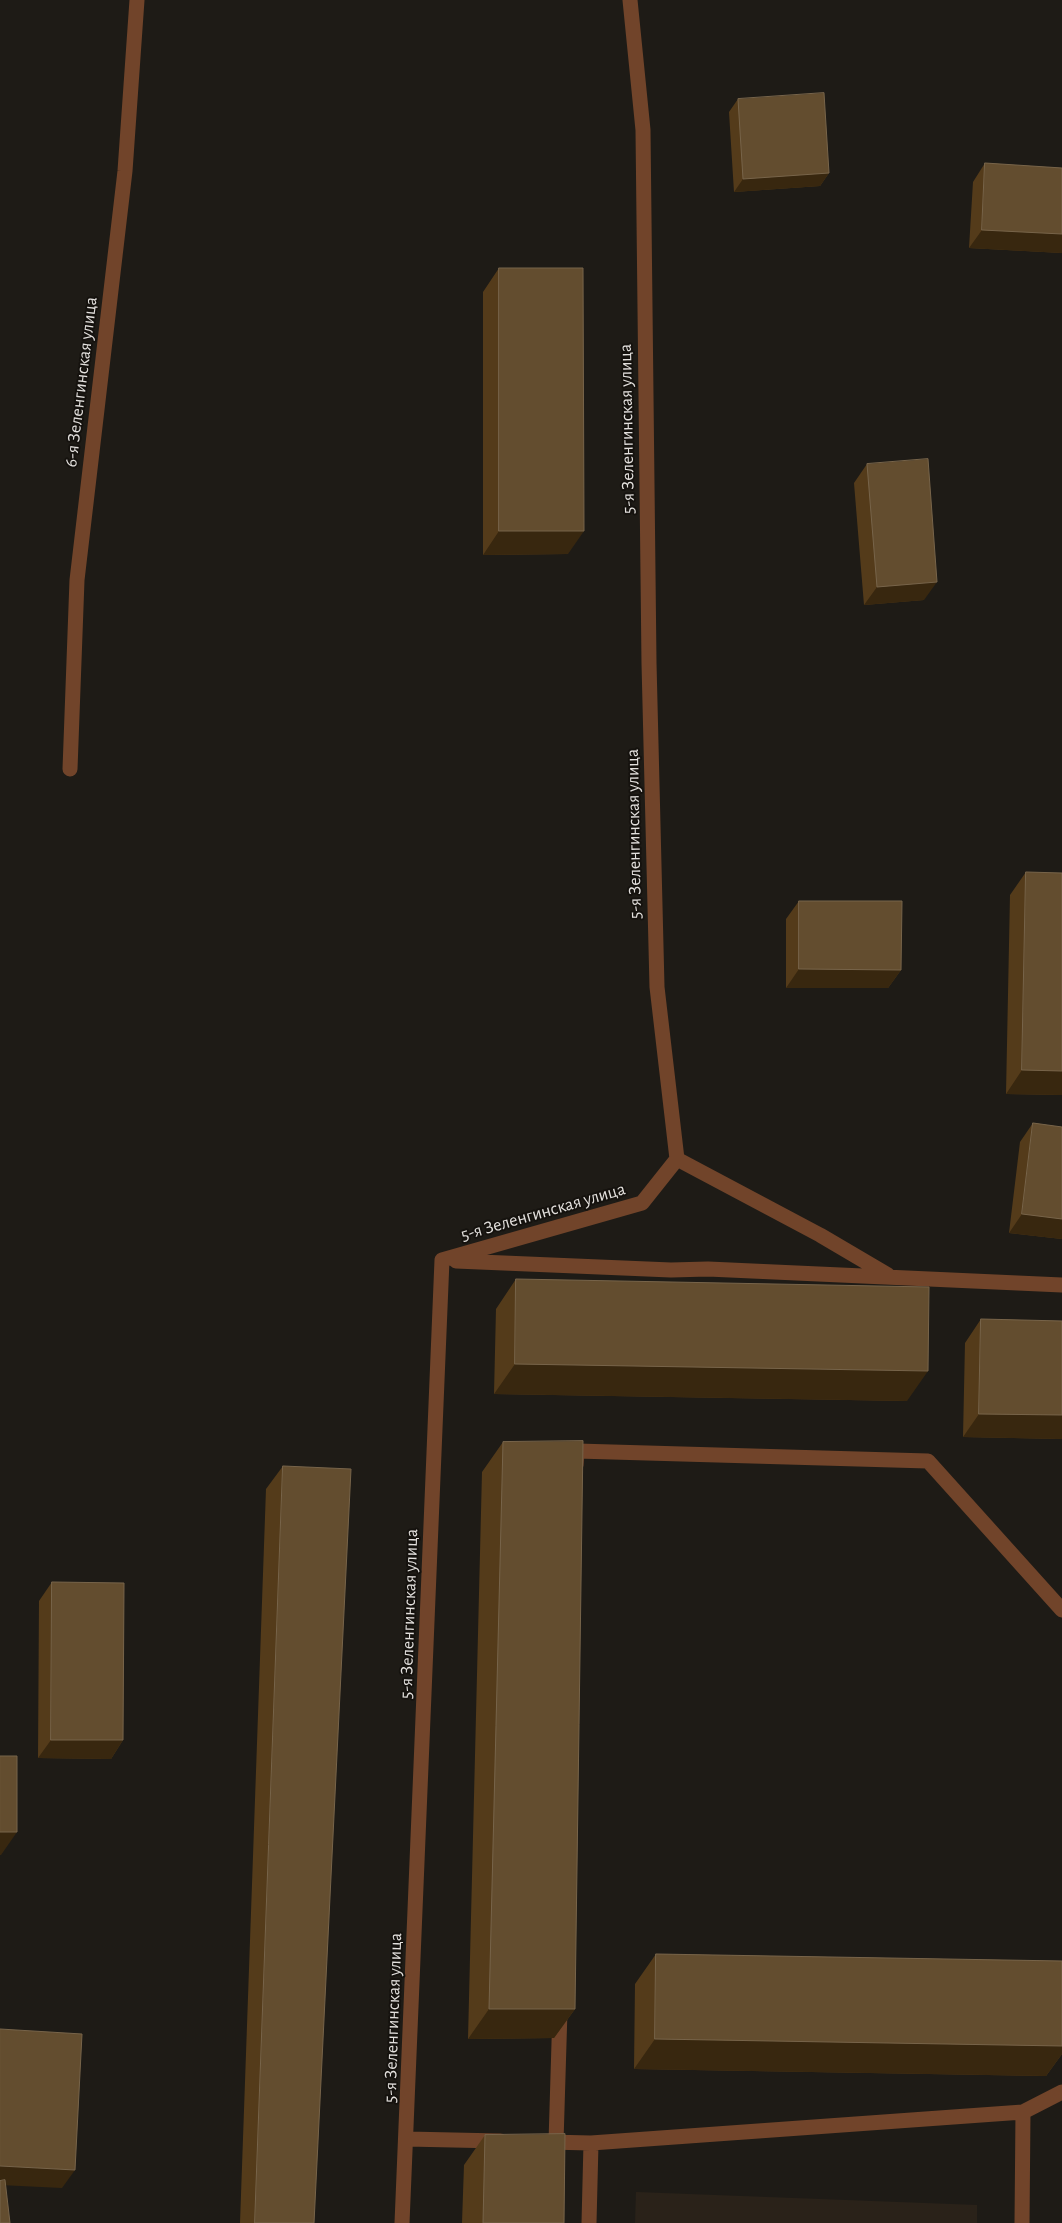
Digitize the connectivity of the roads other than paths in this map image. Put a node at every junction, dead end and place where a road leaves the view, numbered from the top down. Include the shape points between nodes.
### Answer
1 (137, 0) edge
2 (630, 0) edge
3 (70, 769) dead end
4 (677, 1159) junction
5 (442, 1260) junction
6 (891, 1276) junction
7 (1062, 1285) edge
8 (576, 1480) edge
9 (1062, 1610) edge
10 (561, 1994) edge
11 (1062, 2092) edge
12 (1023, 2112) junction
13 (407, 2139) junction
14 (510, 2141) edge
15 (529, 2142) edge
16 (556, 2142) junction
17 (591, 2142) junction
18 (402, 2223) edge
19 (589, 2223) edge
20 (1022, 2223) edge

1 - 3 street, 6-я Зеленгинская улица via 125,171 76,580
2 - 4 street, 5-я Зеленгинская улица via 643,130 649,673 657,987
4 - 5 street, 5-я Зеленгинская улица via 642,1202
4 - 6 street
5 - 6 street
5 - 13 street, 5-я Зеленгинская улица
6 - 7 street
8 - 9 street via 577,1451 928,1461
10 - 16 street
11 - 12 street
12 - 17 street
12 - 20 street
13 - 14 street
13 - 18 street, 5-я Зеленгинская улица
15 - 16 street
16 - 17 street
17 - 19 street

